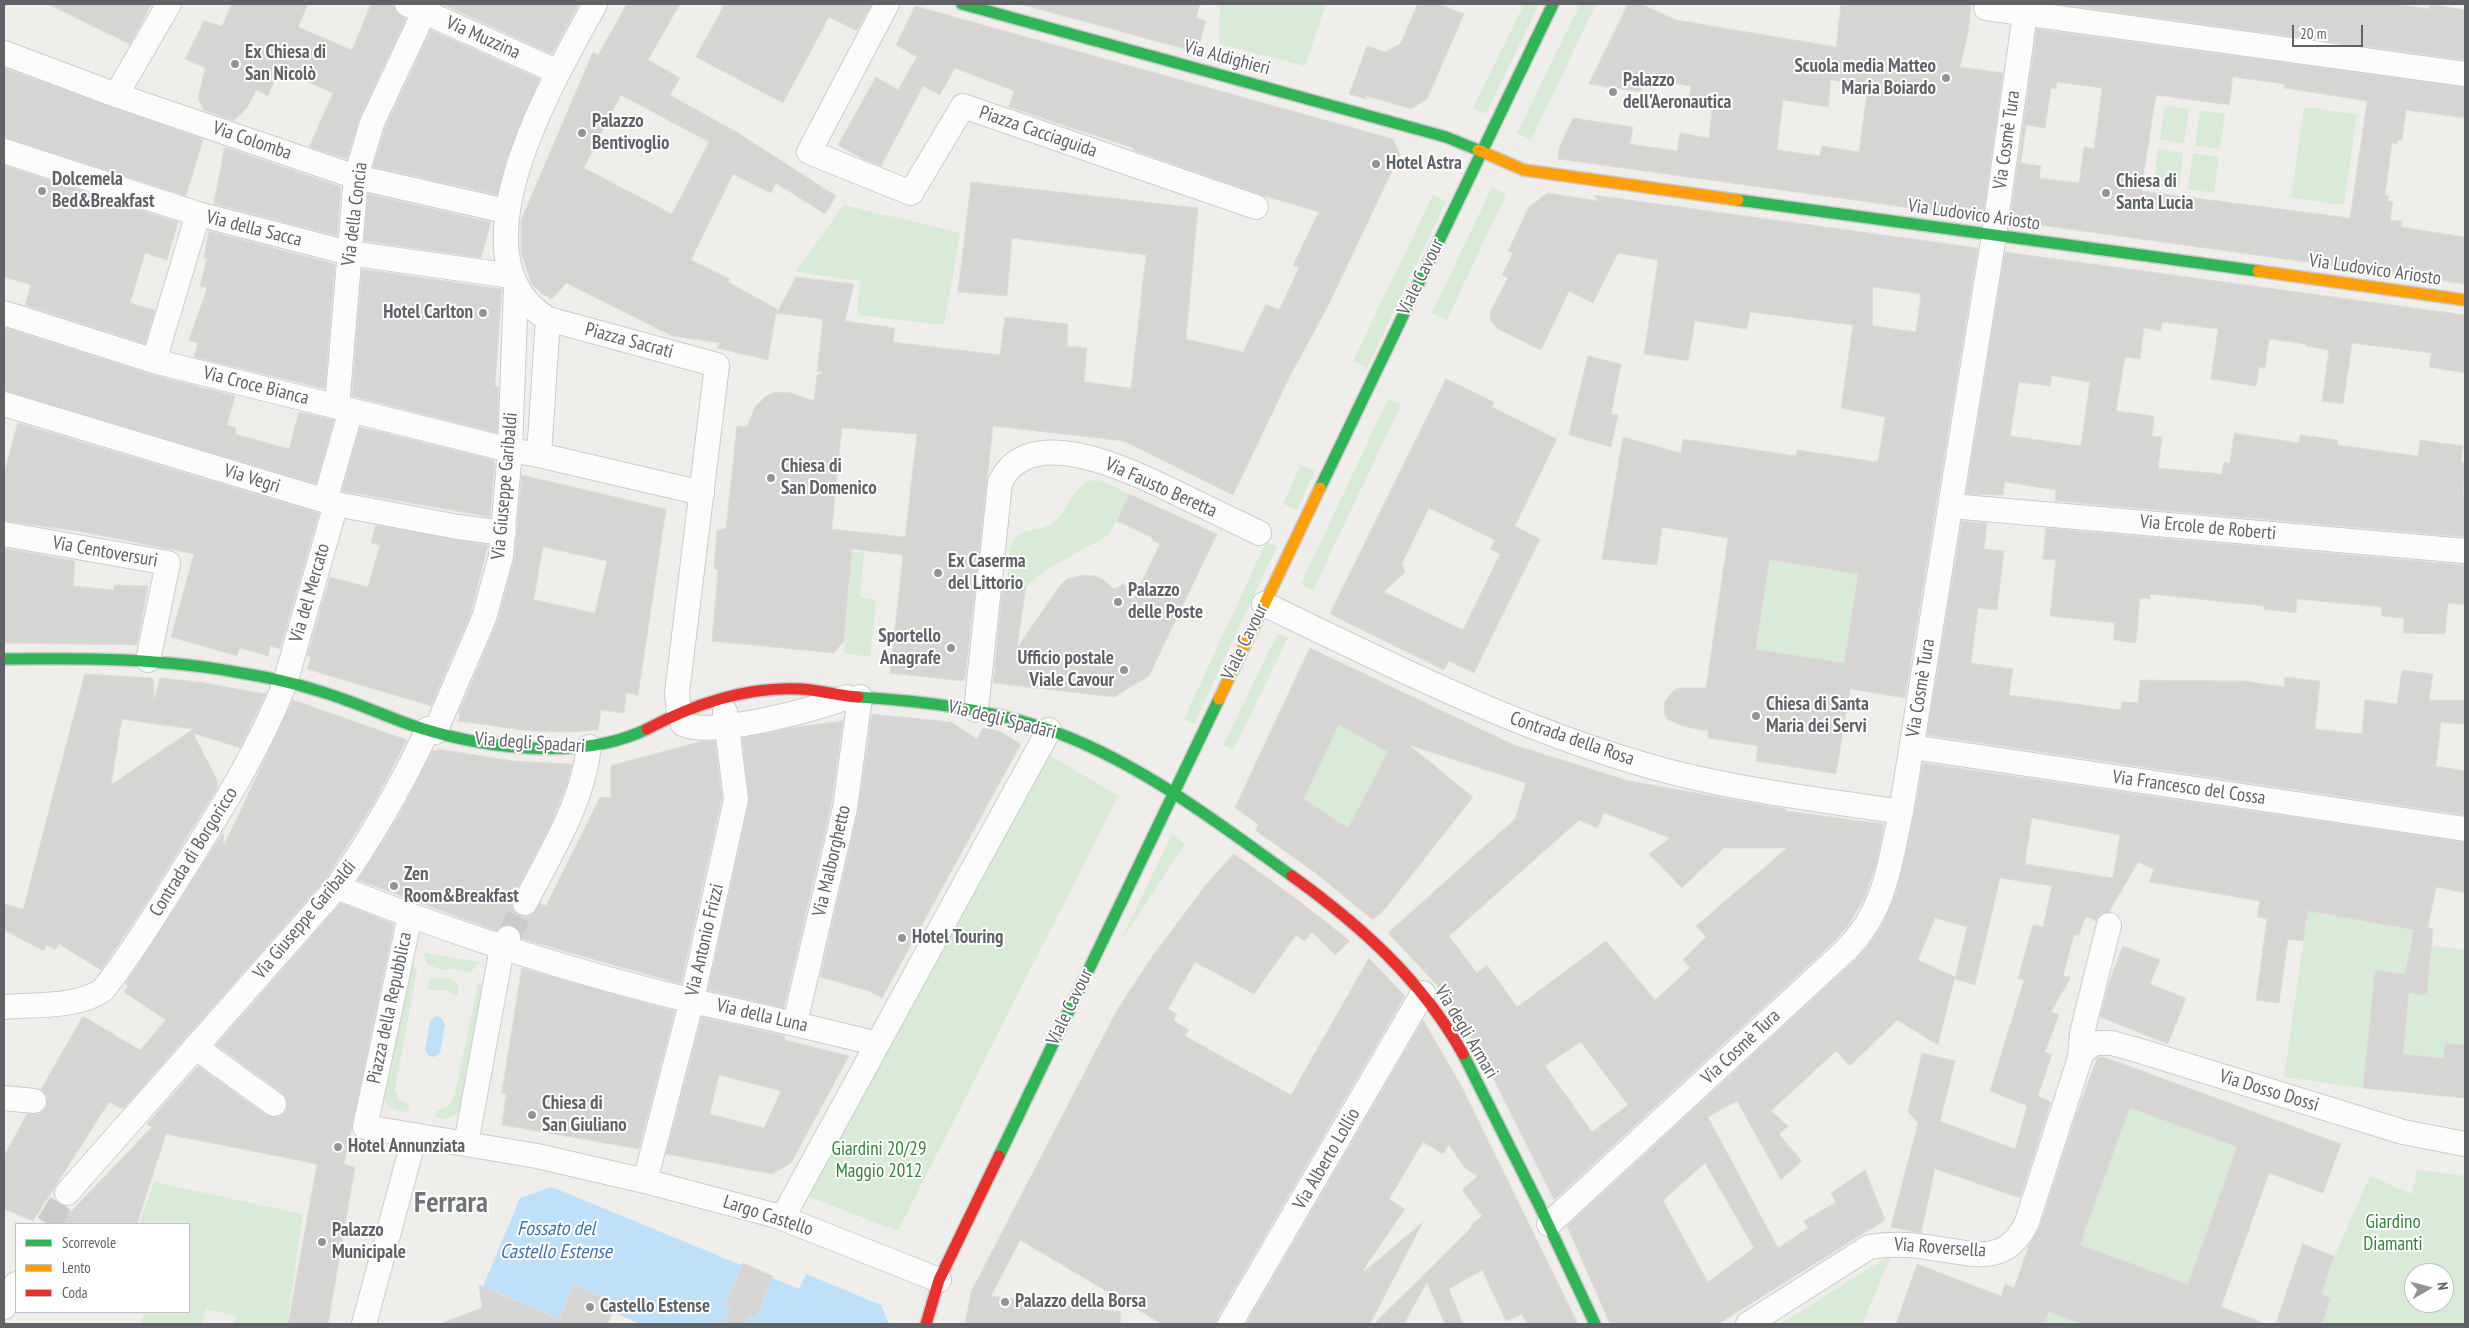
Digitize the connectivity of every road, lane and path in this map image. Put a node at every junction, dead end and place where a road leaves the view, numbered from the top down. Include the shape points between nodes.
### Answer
1 (169, 4) edge
2 (595, 4) edge
3 (887, 4) edge
4 (962, 4) edge
5 (1553, 4) edge
6 (419, 6) edge
7 (1986, 8) dead end
8 (2025, 14) junction
9 (4, 53) edge
10 (558, 72) junction
11 (2465, 74) edge
12 (116, 95) junction
13 (4, 151) edge
14 (1481, 151) junction
15 (356, 177) junction
16 (1256, 207) dead end
17 (506, 211) junction
18 (198, 214) junction
19 (1994, 235) junction
20 (349, 253) junction
21 (514, 282) junction
22 (2465, 300) edge
23 (4, 313) edge
24 (548, 319) junction
25 (154, 361) junction
26 (4, 404) edge
27 (344, 408) junction
28 (510, 450) junction
29 (539, 455) junction
30 (702, 493) junction
31 (330, 502) junction
32 (1951, 506) junction
33 (504, 533) junction
34 (1259, 533) dead end
35 (4, 534) edge
36 (2465, 551) edge
37 (1264, 604) junction
38 (4, 659) edge
39 (148, 660) junction
40 (679, 673) junction
41 (285, 683) junction
42 (726, 697) junction
43 (853, 697) junction
44 (976, 710) junction
45 (678, 712) junction
46 (728, 726) junction
47 (431, 730) junction
48 (1049, 730) junction
49 (1912, 746) junction
50 (589, 747) junction
51 (1172, 794) junction
52 (1902, 812) junction
53 (2465, 829) edge
54 (337, 887) junction
55 (525, 903) tunnel mouth
56 (410, 916) junction
57 (2109, 925) dead end
58 (505, 943) junction
59 (1423, 993) junction
60 (692, 1000) junction
61 (4, 1007) edge
62 (795, 1023) junction
63 (877, 1044) junction
64 (195, 1047) junction
65 (2080, 1058) junction
66 (4, 1098) edge
67 (34, 1102) dead end
68 (274, 1104) dead end
69 (365, 1127) joint
70 (415, 1135) junction
71 (466, 1144) junction
72 (2465, 1144) edge
73 (645, 1181) junction
74 (68, 1193) tunnel mouth
75 (2035, 1199) joint
76 (783, 1218) junction
77 (1549, 1224) junction
78 (938, 1280) junction
79 (364, 1324) edge
80 (926, 1324) edge
81 (1230, 1324) edge
82 (1595, 1324) edge
83 (1748, 1324) edge

1 - 12 street
2 - 10 street, Via Giuseppe Garibaldi
3 - 16 street, Piazza Cacciaguida via 809,152 911,194 963,106
4 - 14 street, Via Aldighieri via 1446,136
5 - 14 street, Viale Cavour
6 - 10 street, Via Muzzina
6 - 15 street, Via della Concia via 372,123
7 - 8 street
8 - 11 street
8 - 19 street, Via Cosmè Tura
9 - 12 street, Via Colomba
10 - 17 street, Via Giuseppe Garibaldi via 534,122
12 - 15 street, Via Colomba
13 - 18 street, Via della Sacca
14 - 19 street, Via Ludovico Ariosto via 1524,170
14 - 37 street, Viale Cavour
15 - 17 street, Via Colomba
15 - 20 street, Via della Concia
17 - 21 street, Via Giuseppe Garibaldi
18 - 20 street, Via della Sacca
18 - 25 street
19 - 22 street, Via Ludovico Ariosto
19 - 32 street, Via Cosmè Tura
20 - 21 street, Via della Sacca
20 - 27 street, Via della Concia
21 - 24 street via 531,308
21 - 28 street, Via Giuseppe Garibaldi
23 - 25 street, Via Croce Bianca
24 - 29 street
24 - 30 street, Piazza Sacrati via 717,365
25 - 27 street, Via Croce Bianca
26 - 31 street, Via Vegri
27 - 28 street, Via Croce Bianca
27 - 31 street, Via della Concia
28 - 29 street
28 - 33 street, Via Giuseppe Garibaldi
29 - 30 street
30 - 40 street, Piazza Sacrati
31 - 33 street, Via Vegri
31 - 41 street, Via del Mercato
32 - 36 street, Via Ercole de Roberti
32 - 49 street, Via Cosmè Tura
33 - 47 street, Via Giuseppe Garibaldi via 484,618
34 - 44 street, Via Fausto Beretta via 1116,465 1070,454 1050,453 1036,454 1013,465 1000,483
35 - 39 street, Via Centoversuri via 168,563
37 - 51 street, Viale Cavour
37 - 52 street, Contrada della Rosa via 1489,710 1576,743 1721,783
38 - 39 street, Via degli Spadari
39 - 41 street, Via degli Spadari
40 - 42 street via 690,691 706,697
40 - 45 street, Piazza Sacrati
41 - 47 street, Via degli Spadari via 315,690
41 - 61 street, Contrada di Borgoricco via 236,786 142,936 103,990 79,1001
42 - 43 street, Via degli Spadari via 795,689
42 - 45 street, Via degli Spadari
42 - 46 street, Via Antonio Frizzi
43 - 44 street, Via degli Spadari via 918,701
43 - 46 street, Via degli Spadari via 822,707
43 - 62 street, Via Malborghetto via 845,808
44 - 48 street, Via degli Spadari
45 - 46 street, Via degli Spadari via 687,726
45 - 50 street, Via degli Spadari via 640,733
46 - 60 street, Via Antonio Frizzi via 736,799
47 - 50 street, Via degli Spadari via 521,746
47 - 54 street, Via Giuseppe Garibaldi via 396,795
48 - 51 street, Via degli Spadari via 1094,749
48 - 63 street
49 - 52 street, Via Cosmè Tura
49 - 53 street, Via Francesco del Cossa
50 - 55 street via 585,776 576,804
51 - 59 street, Via degli Armari via 1332,905 1379,945
51 - 78 street, Viale Cavour
52 - 77 street, Via Cosmè Tura via 1882,894 1863,933
54 - 56 street
54 - 64 street, Via Giuseppe Garibaldi
56 - 58 street, Piazza della Repubblica
56 - 69 street, Piazza della Repubblica
57 - 65 street, Via Dosso Dossi via 2080,1041
58 - 60 street, Via della Luna
58 - 71 street
59 - 77 street, Via degli Armari via 1470,1067
59 - 81 street, Via Alberto Lollio
60 - 62 street, Via della Luna
60 - 73 street, Via Antonio Frizzi
62 - 63 street, Via della Luna
63 - 76 street
64 - 68 street
64 - 74 street, Via Giuseppe Garibaldi
65 - 72 street, Via Dosso Dossi via 2093,1042 2112,1043 2403,1132
65 - 75 street, Via Dosso Dossi
66 - 67 street
69 - 70 street, Largo Castello
70 - 71 street, Largo Castello
70 - 79 street
71 - 73 street, Largo Castello via 548,1158
73 - 76 street, Largo Castello
75 - 83 street, Via Roversella via 2022,1233 1999,1252 1967,1253 1892,1244 1869,1247
76 - 78 street, Largo Castello
77 - 82 street, Via degli Armari
78 - 80 street

